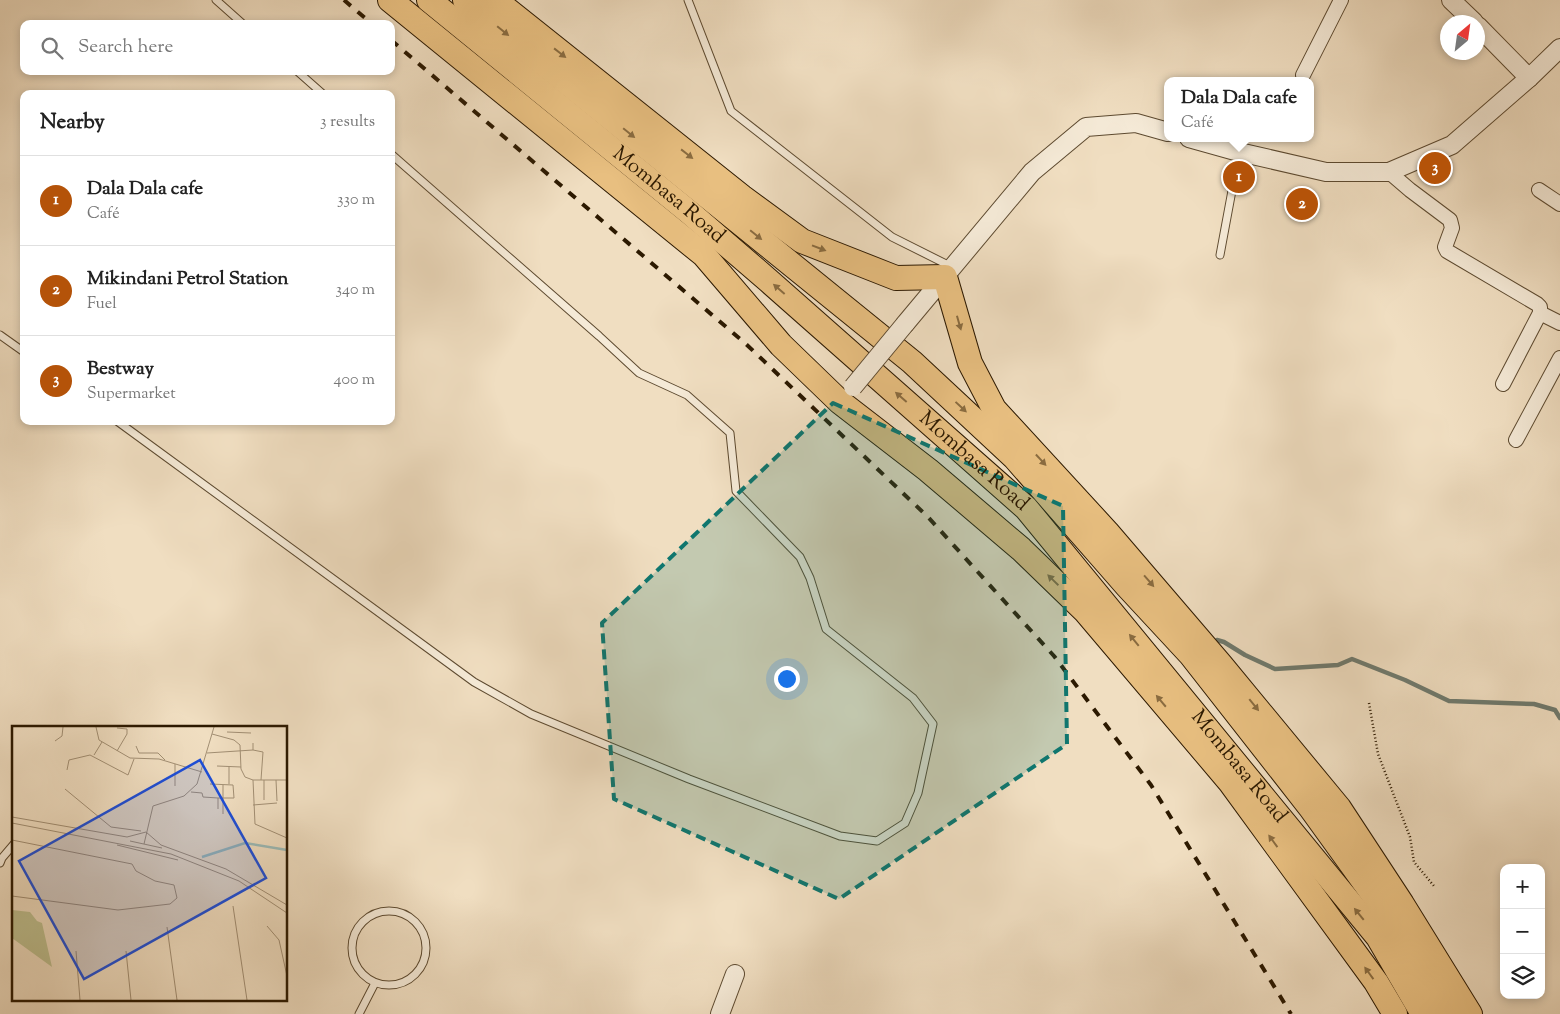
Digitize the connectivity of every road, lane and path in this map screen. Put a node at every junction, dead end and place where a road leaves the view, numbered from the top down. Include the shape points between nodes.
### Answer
1 (216, 0) edge
2 (390, 0) edge
3 (429, 0) edge
4 (465, 0) edge
5 (495, 0) edge
6 (688, 0) edge
7 (1341, 0) edge
8 (1451, 0) edge
9 (1467, 15) edge
10 (238, 20) edge
11 (1485, 33) edge
12 (1560, 48) edge
13 (302, 75) edge
14 (1303, 75) dead end
15 (1529, 78) junction
16 (318, 90) edge
17 (1164, 131) edge
18 (1203, 142) edge
19 (1239, 152) junction
20 (395, 158) edge
21 (1389, 172) junction
22 (1539, 190) dead end
23 (1560, 204) edge
24 (1220, 255) dead end
25 (949, 272) junction
26 (1540, 313) junction
27 (1560, 323) edge
28 (0, 334) edge
29 (20, 349) edge
30 (1560, 358) edge
31 (1504, 384) dead end
32 (846, 395) junction
33 (122, 425) edge
34 (1516, 440) dead end
35 (1369, 703) dead end
36 (12, 846) edge
37 (0, 863) edge
38 (1434, 886) dead end
39 (735, 974) dead end
40 (375, 983) junction
41 (359, 1014) edge
42 (720, 1014) edge
43 (1395, 1014) edge
44 (1423, 1014) edge
45 (1445, 1014) edge
46 (1470, 1014) edge

1 - 10 lane
2 - 32 highway via 704,255 781,345
44 -> 3 highway, Mombasa Road via 1378,937 1026,508 703,224
4 -> 45 highway, Mombasa Road via 912,362 1015,458 1191,655 1310,807 1375,897
5 -> 25 highway via 802,241 896,278
6 - 25 lane via 731,111 892,237
7 - 14 street
8 - 9 street
11 - 15 street
12 - 15 street
13 - 16 lane
15 - 21 street via 1452,145
17 - 25 street via 1136,123 1086,127 1032,172
18 - 19 street
19 - 21 street via 1326,172
19 - 24 lane
20 - 33 lane via 638,373 687,395 730,433 736,491 800,557 826,629 913,698 933,724 918,793 905,823 877,840 840,836 531,714 474,682
21 - 26 street via 1450,220 1452,228 1445,246 1447,251 1537,304
22 - 23 street
25 - 32 street, bridge
25 -> 46 highway via 970,364 994,409 1119,546 1339,808
26 - 27 street
26 - 31 street
28 - 29 lane
30 - 34 street
43 -> 32 highway via 1376,982 1230,782 1086,612 1007,536
35 - 38 path via 1378,754 1410,838 1414,862
36 - 37 lane
39 - 42 street
40 - 40 lane via 356,966 353,937 369,916 392,911 405,914 420,926 425,938 423,963 409,979 397,984
40 - 41 lane

